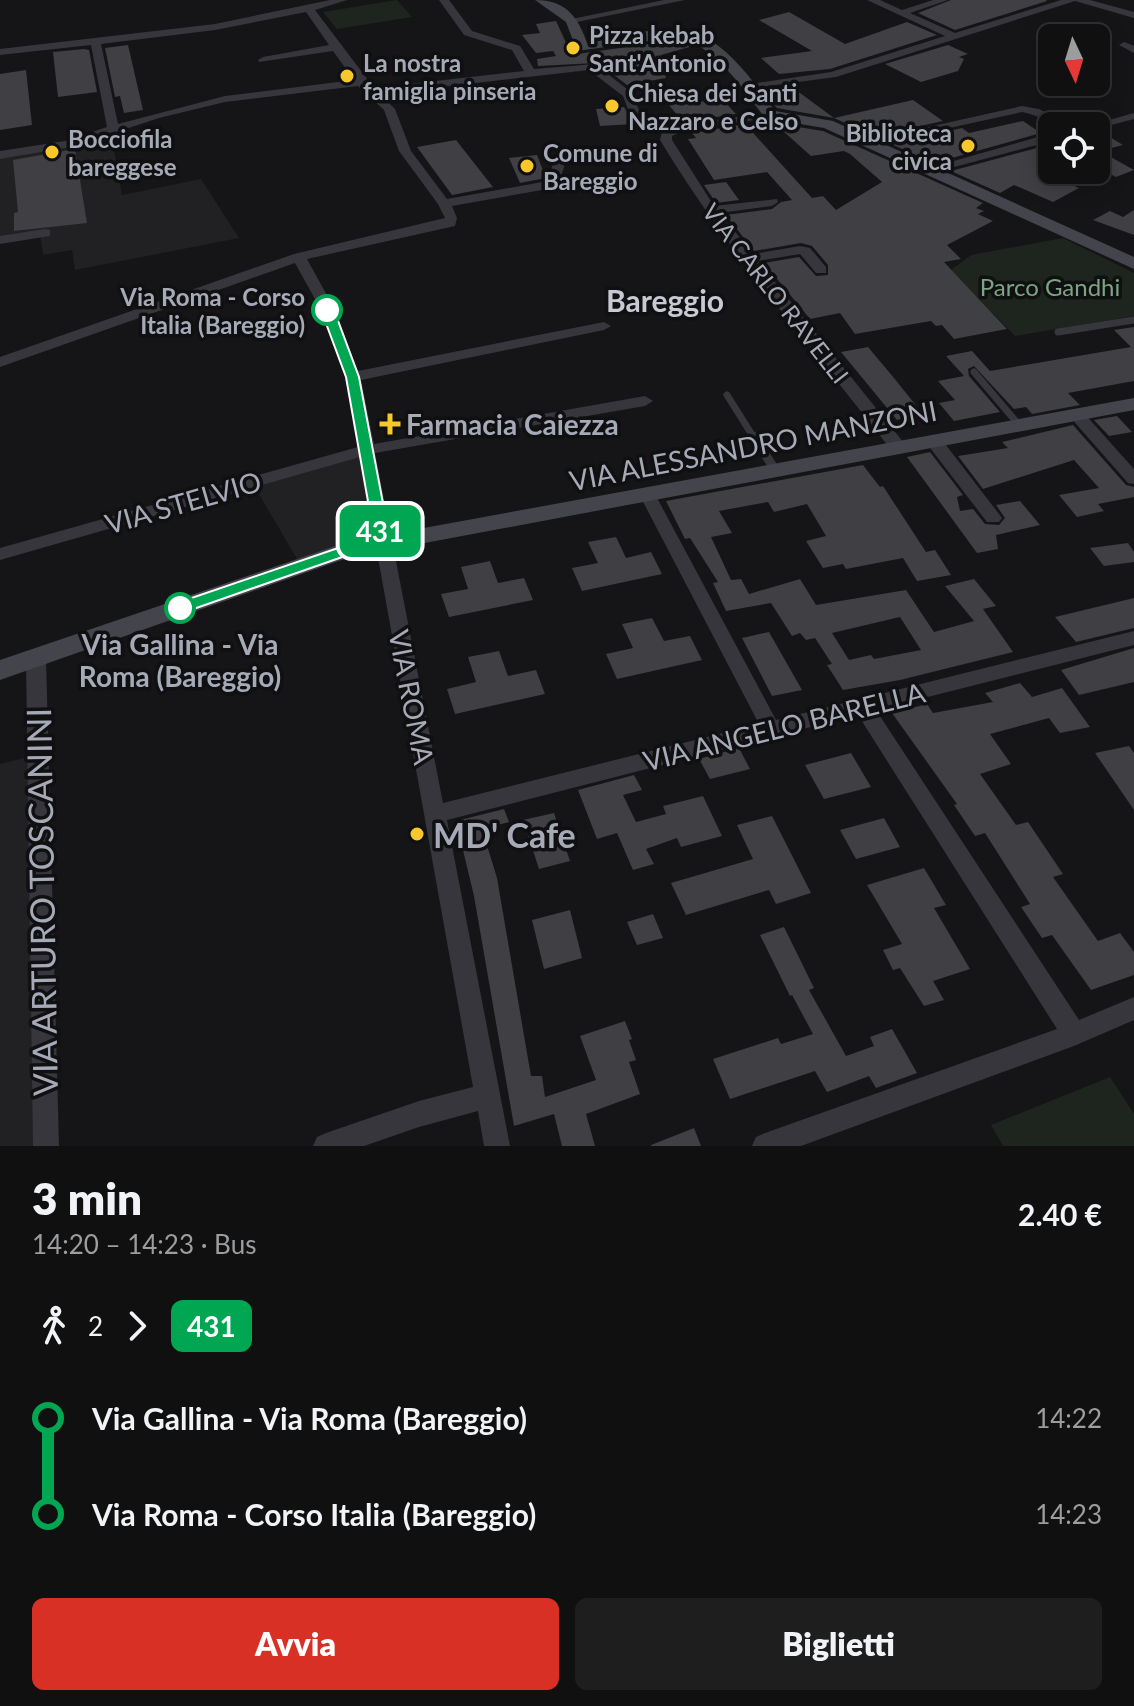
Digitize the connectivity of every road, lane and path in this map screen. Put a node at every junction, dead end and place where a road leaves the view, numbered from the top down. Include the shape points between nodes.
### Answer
1 (342, 0) edge
2 (444, 0) edge
3 (542, 0) edge
4 (872, 0) edge
5 (943, 0) edge
6 (1071, 0) edge
7 (1079, 0) edge
8 (672, 1) edge
9 (315, 5) edge
10 (901, 13) junction
11 (1134, 15) edge
12 (572, 20) junction
13 (955, 37) junction
14 (95, 41) junction
15 (336, 47) junction
16 (582, 48) junction
17 (0, 52) edge
18 (263, 60) dead end
19 (591, 66) junction
20 (531, 73) junction
21 (365, 87) junction
22 (750, 87) junction
23 (761, 107) junction
24 (1038, 114) edge
25 (635, 115) dead end
26 (1134, 116) edge
27 (1110, 122) edge
28 (113, 130) junction
29 (1038, 141) edge
30 (867, 142) junction
31 (562, 153) dead end
32 (0, 155) edge
33 (928, 170) junction
34 (772, 202) dead end
35 (444, 203) junction
36 (711, 210) junction
37 (45, 233) dead end
38 (0, 240) edge
39 (299, 257) junction
40 (749, 259) junction
41 (1134, 264) edge
42 (821, 270) dead end
43 (1134, 320) edge
44 (604, 326) dead end
45 (1058, 332) dead end
46 (0, 362) edge
47 (974, 372) dead end
48 (353, 377) junction
49 (727, 395) dead end
50 (645, 401) dead end
51 (1134, 404) edge
52 (1076, 414) junction
53 (1019, 425) junction
54 (933, 440) junction
55 (898, 447) junction
56 (366, 450) junction
57 (776, 471) junction
58 (1134, 479) edge
59 (648, 496) junction
60 (993, 518) dead end
61 (383, 545) junction
62 (0, 554) edge
63 (1134, 638) edge
64 (36, 658) junction
65 (0, 670) edge
66 (863, 706) junction
67 (771, 729) junction
68 (434, 814) junction
69 (1134, 1008) edge
70 (1074, 1034) junction
71 (488, 1096) junction
72 (780, 1143) edge
73 (46, 1146) edge
74 (326, 1146) edge
75 (497, 1146) edge

1 - 9 street
2 - 20 street via 468,33 516,48
3 - 12 street
4 - 10 street
5 - 10 street
6 - 13 street
7 - 11 street
8 - 12 street
9 - 14 street
9 - 15 street
10 - 13 street
12 - 16 street
13 - 22 street via 832,75
14 - 17 street
14 - 28 street
15 - 18 street
15 - 21 street
16 - 19 street
16 - 22 street via 685,33 698,38
19 - 20 street
19 - 25 street via 628,95
20 - 21 street
21 - 28 street via 225,99
21 - 35 street via 389,109 405,151
22 - 23 street
23 - 30 street via 811,119
23 - 36 street, VIA CARLO RAVELLI via 744,116 663,132
24 - 30 street via 1028,109
26 - 27 street
28 - 32 street
29 - 33 street
30 - 33 street
31 - 35 street via 553,184
33 - 41 street
34 - 36 street
35 - 39 street via 450,223
36 - 40 street, VIA CARLO RAVELLI
37 - 38 street
39 - 46 street
39 - 48 street, VIA ROMA via 327,308
40 - 42 street via 800,250
40 - 55 street, VIA CARLO RAVELLI
43 - 45 lane
44 - 48 street
47 - 53 lane
48 - 56 street, VIA ROMA
49 - 57 lane
50 - 56 street, VIA STELVIO
51 - 52 street, VIA ALESSANDRO MANZONI
52 - 53 street, VIA ALESSANDRO MANZONI
52 - 58 street
53 - 54 street, VIA ALESSANDRO MANZONI
54 - 55 street, VIA ALESSANDRO MANZONI
54 - 60 street
55 - 57 street, VIA ALESSANDRO MANZONI
56 - 61 street, VIA ROMA
56 - 62 street, VIA STELVIO
57 - 59 street, VIA ALESSANDRO MANZONI
59 - 61 street, VIA ALESSANDRO MANZONI
59 - 67 street
61 - 64 street, VIA ALESSANDRO MANZONI via 347,550
61 - 68 street, VIA ROMA
63 - 66 street, VIA ANGELO BARELLA
64 - 65 street, VIA ALESSANDRO MANZONI
64 - 73 street, VIA ARTURO TOSCANINI
66 - 67 street, VIA ANGELO BARELLA
66 - 70 street
67 - 68 street, VIA ANGELO BARELLA
68 - 71 street, VIA ROMA
69 - 70 street
70 - 72 street
71 - 74 street
71 - 75 street, VIA ROMA

